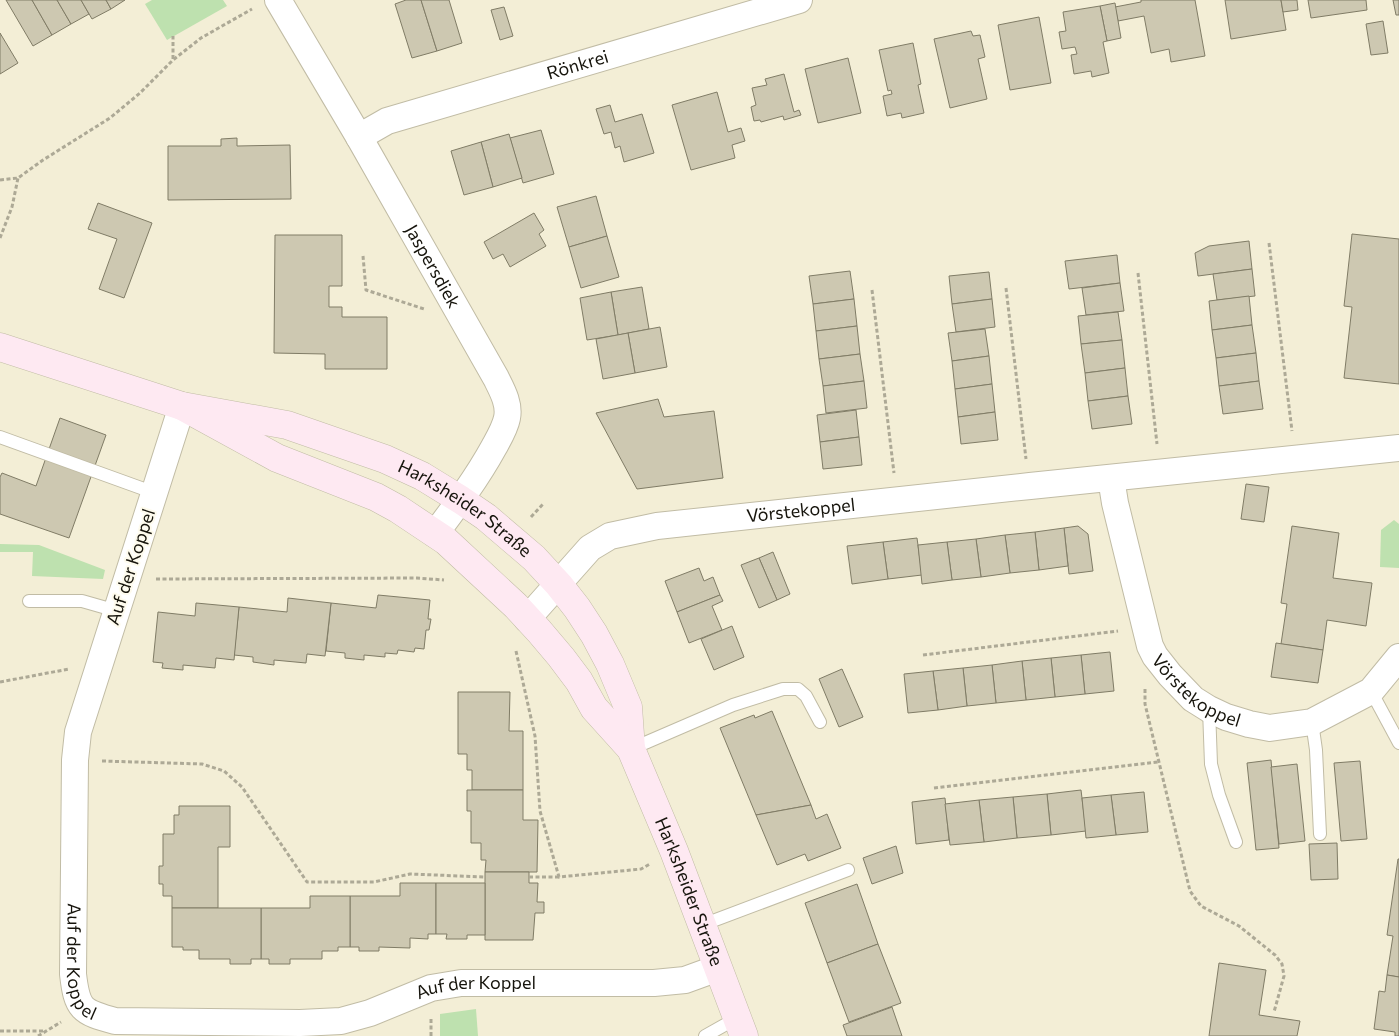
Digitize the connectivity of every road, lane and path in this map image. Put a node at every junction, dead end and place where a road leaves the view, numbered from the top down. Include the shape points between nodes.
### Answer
1 (799, 0) edge
2 (268, 2) edge
3 (173, 36) dead end
4 (173, 60) junction
5 (360, 138) junction
6 (18, 178) junction
7 (0, 180) edge
8 (0, 238) edge
9 (1269, 243) dead end
10 (363, 256) dead end
11 (1138, 273) dead end
12 (1006, 288) dead end
13 (872, 290) dead end
14 (465, 323) junction
15 (0, 346) edge
16 (182, 406) junction
17 (0, 437) edge
18 (1399, 448) edge
19 (1295, 458) junction
20 (1161, 473) junction
21 (1111, 478) junction
22 (1030, 486) junction
23 (155, 493) junction
24 (460, 500) junction
25 (898, 500) junction
26 (435, 534) junction
27 (128, 579) junction
28 (450, 582) dead end
29 (559, 585) junction
30 (29, 601) dead end
31 (117, 611) junction
32 (527, 619) junction
33 (1146, 627) junction
34 (516, 650) dead end
35 (923, 655) dead end
36 (1155, 656) junction
37 (1399, 656) edge
38 (99, 663) junction
39 (0, 682) edge
40 (1371, 691) junction
41 (1209, 709) junction
42 (820, 722) dead end
43 (1312, 722) junction
44 (1399, 743) edge
45 (631, 750) junction
46 (75, 760) junction
47 (1158, 762) junction
48 (934, 788) dead end
49 (1320, 834) dead end
50 (1236, 842) dead end
51 (674, 851) junction
52 (848, 870) dead end
53 (485, 877) dead end
54 (529, 877) dead end
55 (559, 877) junction
56 (702, 926) junction
57 (718, 968) junction
58 (1274, 1012) dead end
59 (740, 1027) edge
60 (0, 1031) edge
61 (45, 1031) dead end
62 (705, 1036) edge

1 - 5 street, Rönkrei via 387,121
2 - 4 path via 201,38
2 - 5 street, Jaspersdiek
3 - 4 path
4 - 6 path via 110,118
5 - 14 street, Jaspersdiek
6 - 7 path
6 - 8 path via 12,207
9 - 19 path
10 - 14 path via 366,290
11 - 20 path
12 - 22 path
13 - 25 path
14 - 24 street, Jaspersdiek via 506,398 508,417 486,462
15 - 16 main road, Harksheider Straße
16 - 23 street, Auf der Koppel
16 - 24 main road, Harksheider Straße via 295,428 384,459 422,476
16 - 26 main road, Harksheider Straße via 277,458 376,497
17 - 23 lane
18 - 19 street, Vörstekoppel
19 - 20 street, Vörstekoppel
20 - 21 street, Vörstekoppel
21 - 22 street, Vörstekoppel
21 - 33 street, Vörstekoppel
22 - 25 street, Vörstekoppel
23 - 27 street, Auf der Koppel
24 - 26 street, Jaspersdiek
24 - 29 main road, Harksheider Straße via 512,539
25 - 29 street, Vörstekoppel via 656,526 610,536 590,548
26 - 32 main road, Harksheider Straße via 480,572
27 - 28 path via 417,578
27 - 31 street, Auf der Koppel
29 - 32 street, Vörstekoppel
29 - 45 main road, Harksheider Straße via 590,628 610,664 628,707
30 - 31 lane via 82,601
31 - 38 street, Auf der Koppel
32 - 45 main road, Harksheider Straße via 561,657 594,708
33 - 35 path
33 - 36 street, Vörstekoppel
34 - 55 path via 535,736 540,811
36 - 41 street, Vörstekoppel via 1193,699
36 - 47 path via 1145,675 1145,704
37 - 40 street, Vörstekoppel
38 - 39 path
38 - 46 street, Auf der Koppel via 78,732
40 - 43 street, Vörstekoppel
40 - 44 lane
41 - 43 street, Vörstekoppel via 1270,728
41 - 50 lane via 1211,764
42 - 45 lane via 806,696 798,689 783,689 733,705
43 - 49 lane
45 - 51 main road, Harksheider Straße
46 - 53 path via 202,764 224,771 242,787 307,882 374,882 410,874
46 - 57 street, Auf der Koppel via 73,974 76,994 83,1009 93,1015 114,1021 340,1021 370,1013 430,988 461,983 654,983 685,980
47 - 48 path
47 - 58 path via 1190,891 1200,906 1239,926 1282,964 1284,976
51 - 55 path via 641,869
51 - 56 main road, Harksheider Straße
52 - 56 lane
54 - 55 path
56 - 57 main road, Harksheider Straße
57 - 59 main road, Harksheider Straße
59 - 62 lane
60 - 61 path

